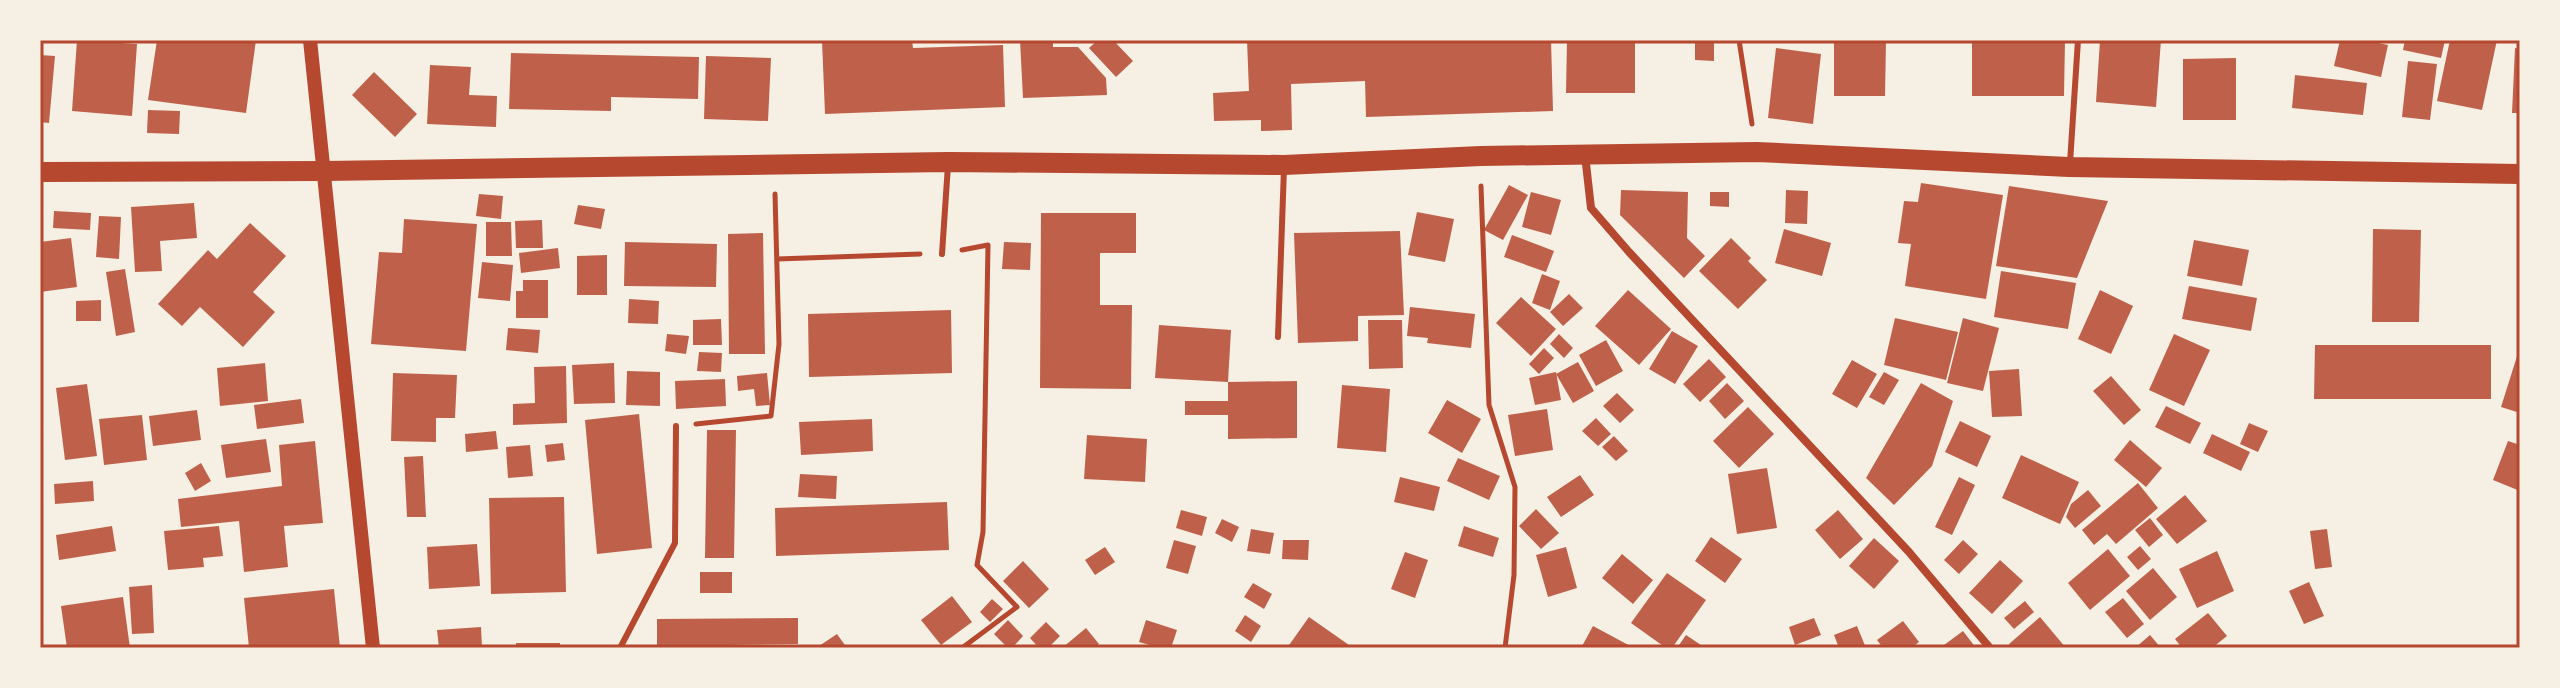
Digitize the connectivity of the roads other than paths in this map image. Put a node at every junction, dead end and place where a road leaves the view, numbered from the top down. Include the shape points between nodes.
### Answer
1 (310, 40) edge
2 (2078, 40) edge
3 (1584, 154) junction
4 (948, 162) junction
5 (1284, 165) junction
6 (2069, 167) junction
7 (325, 171) junction
8 (40, 172) edge
9 (2520, 174) edge
10 (942, 254) road end
11 (1278, 337) dead end
12 (676, 426) road end
13 (373, 648) edge
14 (620, 648) edge
15 (1990, 648) edge

1 - 7 street
2 - 6 lane
3 - 5 main road
3 - 6 main road via 1757,152
3 - 15 street via 1591,208 1909,552
4 - 5 main road
4 - 7 main road
4 - 10 lane
5 - 11 lane
6 - 9 main road
7 - 8 main road
7 - 13 street
12 - 14 lane via 675,543

